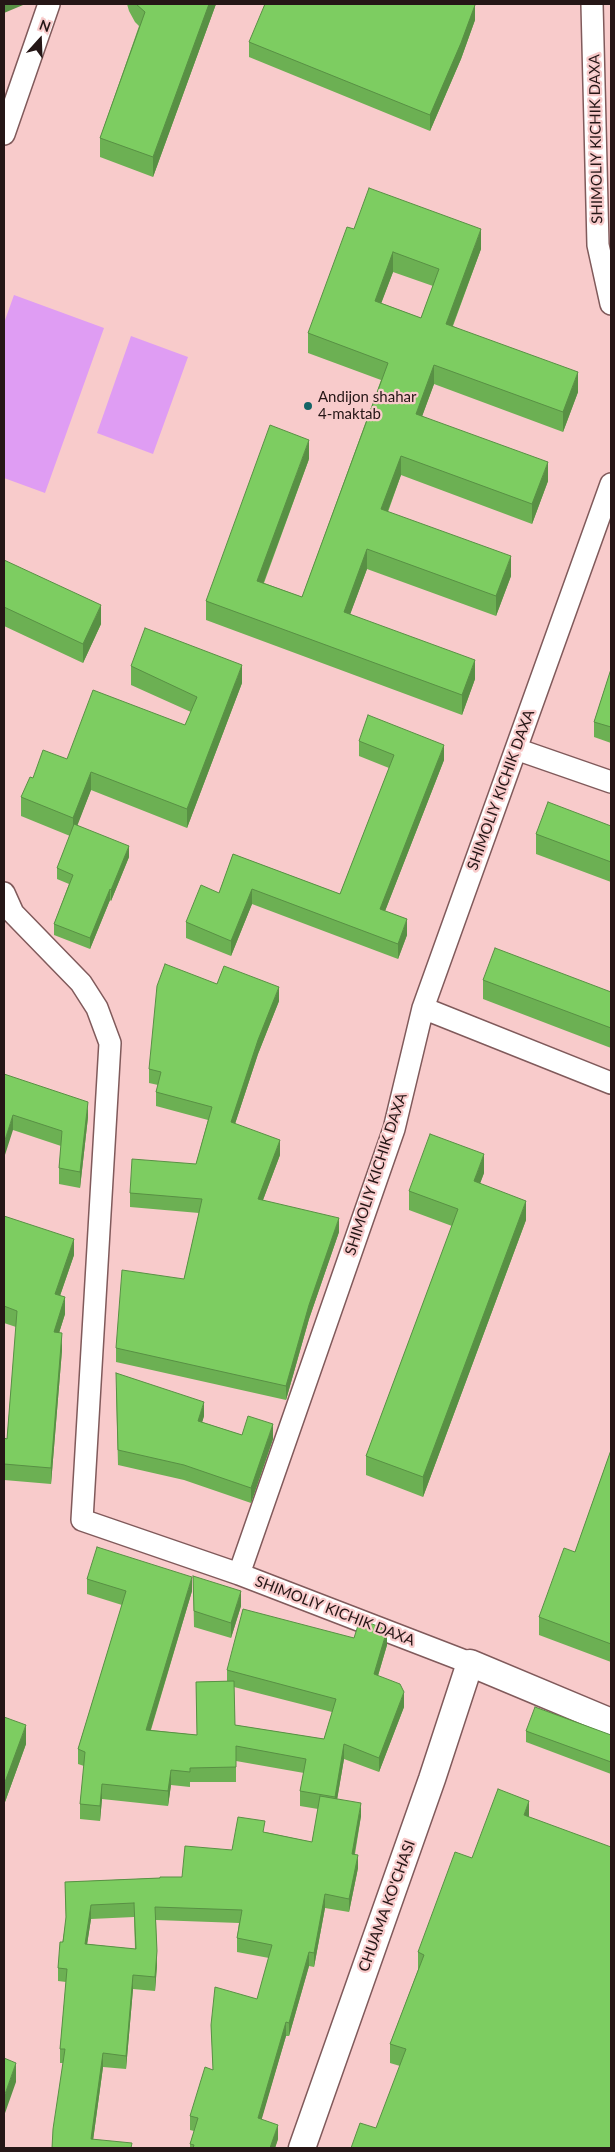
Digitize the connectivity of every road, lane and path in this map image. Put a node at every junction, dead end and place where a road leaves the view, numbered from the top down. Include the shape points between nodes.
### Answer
1 (49, 4) edge
2 (592, 4) edge
3 (4, 134) edge
4 (605, 244) edge
5 (611, 304) edge
6 (611, 484) edge
7 (516, 749) junction
8 (611, 782) edge
9 (4, 893) edge
10 (423, 1008) junction
11 (611, 1082) edge
12 (239, 1574) junction
13 (470, 1663) junction
14 (611, 1719) edge
15 (302, 2148) edge

1 - 3 street
2 - 4 street, SHIMOLIY KICHIK DAXA
4 - 5 street, SHIMOLIY KICHIK DAXA
6 - 7 street, SHIMOLIY KICHIK DAXA
7 - 8 street
7 - 10 street, SHIMOLIY KICHIK DAXA
9 - 12 street via 13,913 81,983 97,1008 110,1043 82,1520
10 - 11 street
10 - 12 street, SHIMOLIY KICHIK DAXA via 394,1129
12 - 13 street, SHIMOLIY KICHIK DAXA
13 - 14 street
13 - 15 street, CHUAMA KO'CHASI

